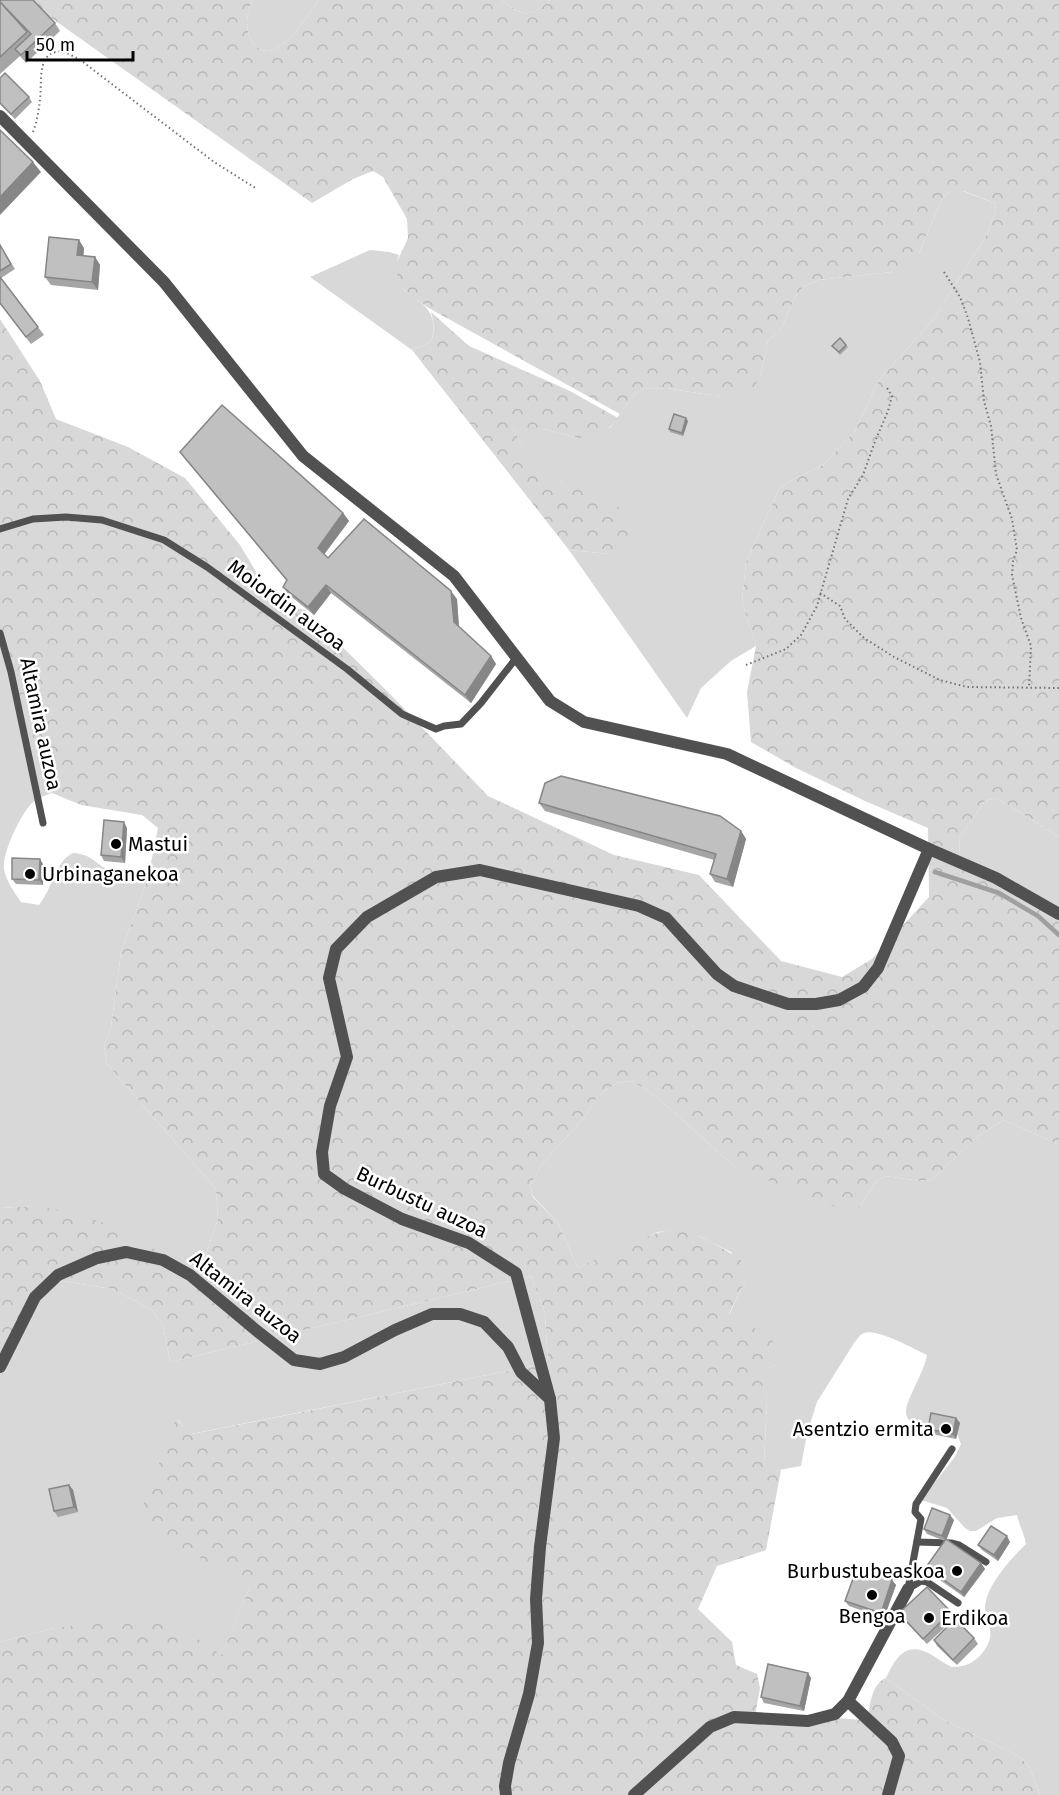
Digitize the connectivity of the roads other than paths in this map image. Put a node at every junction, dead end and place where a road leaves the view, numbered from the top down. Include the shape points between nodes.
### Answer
1 (1, 119) edge
2 (0, 529) edge
3 (0, 633) edge
4 (517, 657) junction
5 (43, 823) dead end
6 (929, 849) junction
7 (1059, 914) edge
8 (0, 1367) edge
9 (550, 1399) junction
10 (952, 1449) dead end
11 (917, 1542) junction
12 (986, 1562) dead end
13 (908, 1589) junction
14 (958, 1603) dead end
15 (848, 1701) junction
16 (506, 1795) edge
17 (634, 1795) edge
18 (888, 1795) edge

1 - 4 street via 164,282 303,456 454,576
2 - 4 lane, Moiordin auzoa via 33,519 66,517 102,520 164,540 347,669 402,714 436,729 461,724
3 - 5 lane, Altamira auzoa
4 - 6 street via 550,701 584,722 723,753
6 - 7 street via 996,878
6 - 9 street, Burbustu auzoa via 878,968 863,987 839,1000 816,1004 788,1004 734,986 717,974 666,918 639,906 480,870 436,876 367,917 336,949 329,978 347,1058 330,1106 322,1152 324,1174 402,1219 469,1243 516,1273
8 - 9 street, Altamira auzoa via 35,1297 57,1275 97,1258 126,1252 163,1260 190,1275 294,1360 320,1364 344,1357 432,1314 460,1314 484,1322 508,1347 521,1372
9 - 16 street, Burbustu auzoa via 554,1438 540,1547 538,1643 529,1694 509,1763
10 - 11 lane via 916,1504 915,1512 921,1520
11 - 12 lane via 959,1545
11 - 13 lane
13 - 14 lane via 921,1581 927,1582
13 - 15 street
15 - 17 street via 835,1714 808,1721 734,1717 710,1727
15 - 18 street via 892,1742 899,1756

